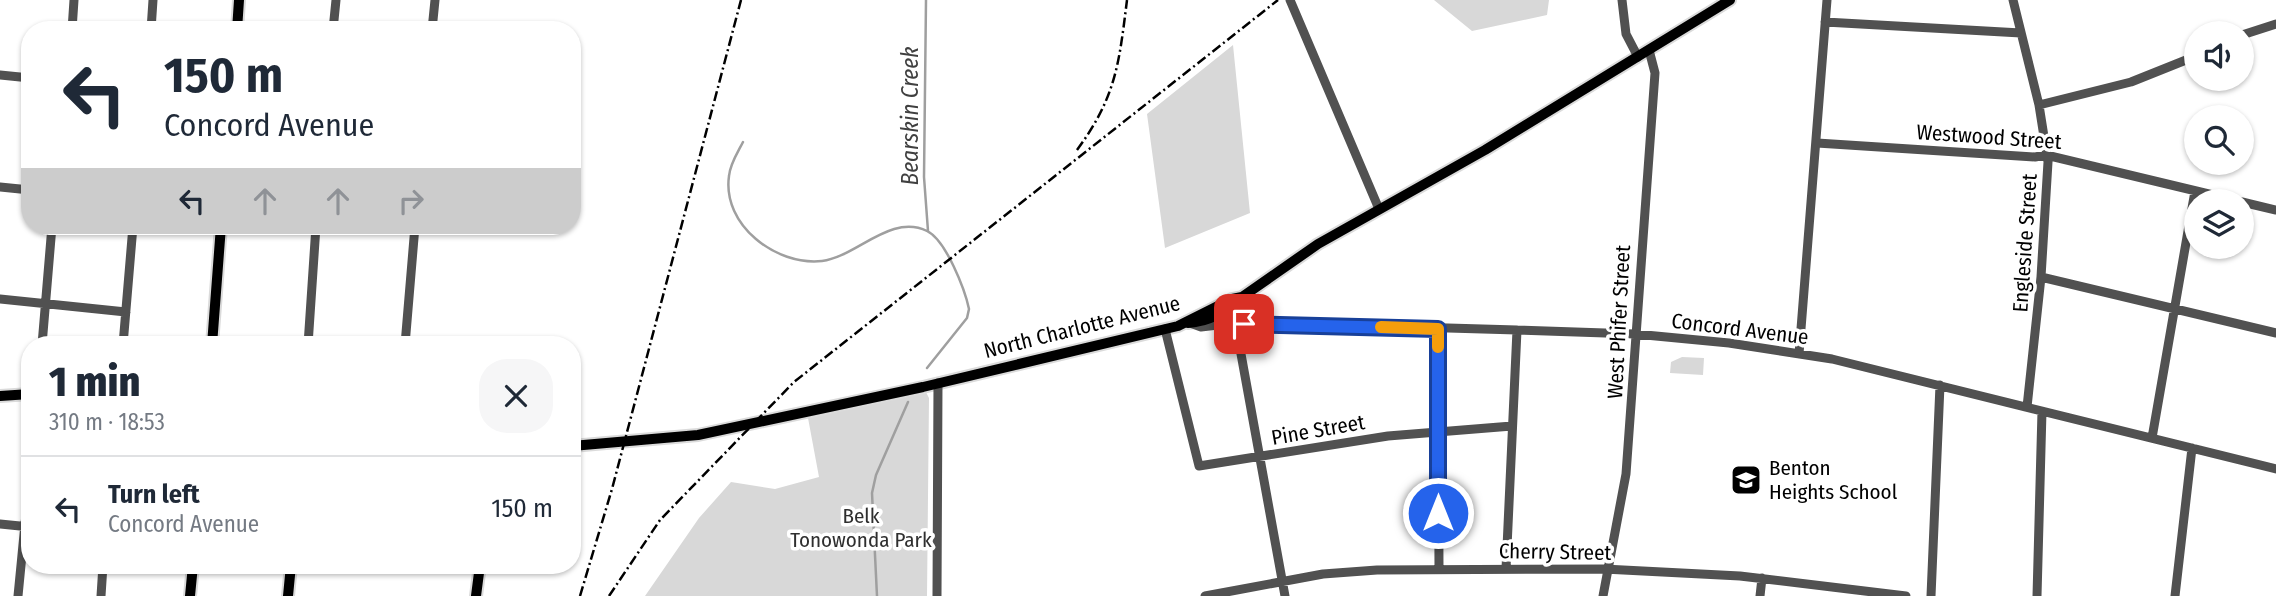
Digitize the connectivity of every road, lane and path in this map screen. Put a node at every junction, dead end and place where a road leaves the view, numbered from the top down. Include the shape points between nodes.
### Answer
1 (74, 0) edge
2 (153, 0) edge
3 (239, 0) edge
4 (336, 0) edge
5 (435, 0) edge
6 (1290, 0) edge
7 (1622, 0) edge
8 (1730, 0) edge
9 (1827, 0) edge
10 (2013, 0) edge
11 (73, 21) edge
12 (152, 21) edge
13 (238, 21) edge
14 (334, 21) edge
15 (433, 21) edge
16 (1825, 22) junction
17 (2276, 24) edge
18 (2254, 31) edge
19 (2021, 33) junction
20 (1648, 50) junction
21 (1638, 57) junction
22 (2184, 61) edge
23 (0, 75) edge
24 (21, 77) edge
25 (2039, 105) junction
26 (1817, 143) junction
27 (2046, 155) junction
28 (0, 187) edge
29 (21, 189) edge
30 (2187, 189) edge
31 (2254, 206) edge
32 (1380, 209) junction
33 (2276, 211) edge
34 (51, 235) edge
35 (132, 235) edge
36 (220, 235) edge
37 (315, 235) edge
38 (414, 235) edge
39 (2184, 250) edge
40 (2040, 277) junction
41 (0, 299) edge
42 (46, 303) junction
43 (1226, 306) junction
44 (2173, 309) junction
45 (126, 312) junction
46 (1188, 323) junction
47 (1234, 323) junction
48 (1165, 329) junction
49 (1438, 329) junction
50 (1517, 330) junction
51 (2276, 333) edge
52 (1634, 334) junction
53 (43, 336) edge
54 (124, 336) edge
55 (213, 336) edge
56 (309, 336) edge
57 (406, 336) edge
58 (1799, 354) junction
59 (938, 383) junction
60 (1940, 385) junction
61 (21, 395) edge
62 (0, 396) edge
63 (2027, 407) junction
64 (2042, 411) junction
65 (1512, 426) junction
66 (1438, 430) junction
67 (2152, 438) junction
68 (581, 445) edge
69 (2192, 448) junction
70 (1258, 458) junction
71 (2276, 469) edge
72 (0, 524) edge
73 (21, 526) edge
74 (1439, 569) junction
75 (1506, 569) junction
76 (1607, 569) junction
77 (21, 573) edge
78 (102, 574) edge
79 (192, 574) edge
80 (290, 574) edge
81 (479, 574) edge
82 (1762, 578) junction
83 (1282, 583) junction
84 (18, 596) edge
85 (100, 596) edge
86 (190, 596) edge
87 (288, 596) edge
88 (476, 596) edge
89 (937, 596) edge
90 (1205, 596) edge
91 (1285, 596) edge
92 (1603, 596) edge
93 (1760, 596) edge
94 (1906, 596) edge
95 (1931, 596) edge
96 (2037, 596) edge
97 (2175, 596) edge

1 - 11 street
2 - 12 street
3 - 13 main road
4 - 14 street
5 - 15 street
6 - 32 street
7 - 21 street via 1626,34
8 - 20 main road
9 - 16 street
10 - 19 street, Engleside Street
16 - 19 street
16 - 26 street
17 - 18 street
19 - 25 street, Engleside Street
20 - 21 main road
20 - 52 street, West Phifer Street via 1655,73
21 - 32 main road
22 - 25 street via 2131,82
23 - 24 street
25 - 27 street, Engleside Street
26 - 27 street, Westwood Street
26 - 58 street
27 - 30 street, Westwood Street
27 - 40 street, Engleside Street via 2048,188
28 - 29 street
31 - 33 street, Westwood Street
32 - 43 main road via 1296,257
34 - 42 street
35 - 45 street
36 - 55 main road
37 - 56 street
38 - 57 street
39 - 44 street
40 - 44 street
40 - 63 street, Engleside Street
41 - 42 street
42 - 45 street
42 - 53 street
43 - 46 main road, North Charlotte Avenue via 1202,322
43 - 47 street
44 - 51 street
44 - 67 street
45 - 54 street
46 - 47 street, Concord Avenue via 1200,327
46 - 48 main road, North Charlotte Avenue
47 - 49 street, Concord Avenue
47 - 70 street
48 - 59 main road, North Charlotte Avenue
48 - 70 street, Pine Street via 1196,464
49 - 50 street, Concord Avenue
49 - 66 street
50 - 52 street, Concord Avenue
50 - 65 street
52 - 58 street, Concord Avenue
52 - 76 street, West Phifer Street via 1626,474
58 - 60 street, Concord Avenue
59 - 68 main road, North Charlotte Avenue via 698,435
59 - 89 street
60 - 63 street, Concord Avenue
60 - 95 street
61 - 62 main road
63 - 64 street, Concord Avenue
64 - 67 street, Concord Avenue
64 - 96 street
65 - 66 street, Pine Street
65 - 75 street
66 - 70 street, Pine Street
66 - 74 street
67 - 69 street, Concord Avenue
69 - 71 street, Concord Avenue
69 - 97 street
70 - 83 street
72 - 73 street
74 - 75 street, Cherry Street
74 - 83 street, Cherry Street via 1323,574
75 - 76 street, Cherry Street
76 - 82 street, Cherry Street
76 - 92 street, West Phifer Street
77 - 84 street
78 - 85 street
79 - 86 main road
80 - 87 main road
81 - 88 main road
82 - 93 street
82 - 94 street, Cherry Street
83 - 90 street, Cherry Street
83 - 91 street

